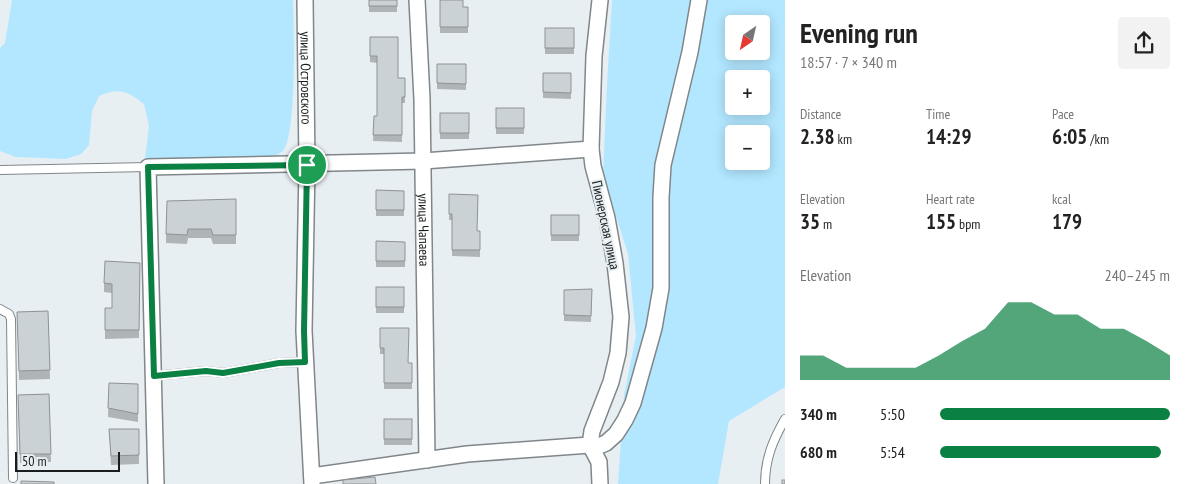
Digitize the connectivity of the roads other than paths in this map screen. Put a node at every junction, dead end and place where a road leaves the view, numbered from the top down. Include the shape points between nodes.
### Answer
1 (305, 0) edge
2 (417, 0) edge
3 (600, 0) edge
4 (699, 0) edge
5 (591, 149) junction
6 (423, 161) junction
7 (307, 165) junction
8 (148, 167) junction
9 (0, 170) edge
10 (0, 309) edge
11 (305, 362) junction
12 (154, 376) junction
13 (785, 419) edge
14 (590, 445) junction
15 (427, 460) junction
16 (13, 478) dead end
17 (312, 480) edge
18 (156, 484) edge
19 (600, 484) edge
20 (765, 484) edge

1 - 7 street, улица Островского
2 - 6 street, улица Чапаева
3 - 5 street, Пионерская улица via 594,56
4 - 14 street via 664,165 661,288 654,328 633,403 625,420 606,443
5 - 6 street
5 - 14 street, Пионерская улица via 607,218 621,317 618,353
6 - 7 street
6 - 15 street, улица Чапаева
7 - 8 street
7 - 11 street, улица Островского
8 - 9 lane
8 - 12 street
10 - 16 lane via 11,319
11 - 12 lane via 223,373 206,371
11 - 17 street, улица Островского
12 - 18 street
13 - 20 lane via 766,461
14 - 15 street
14 - 19 street via 599,462
15 - 17 street

